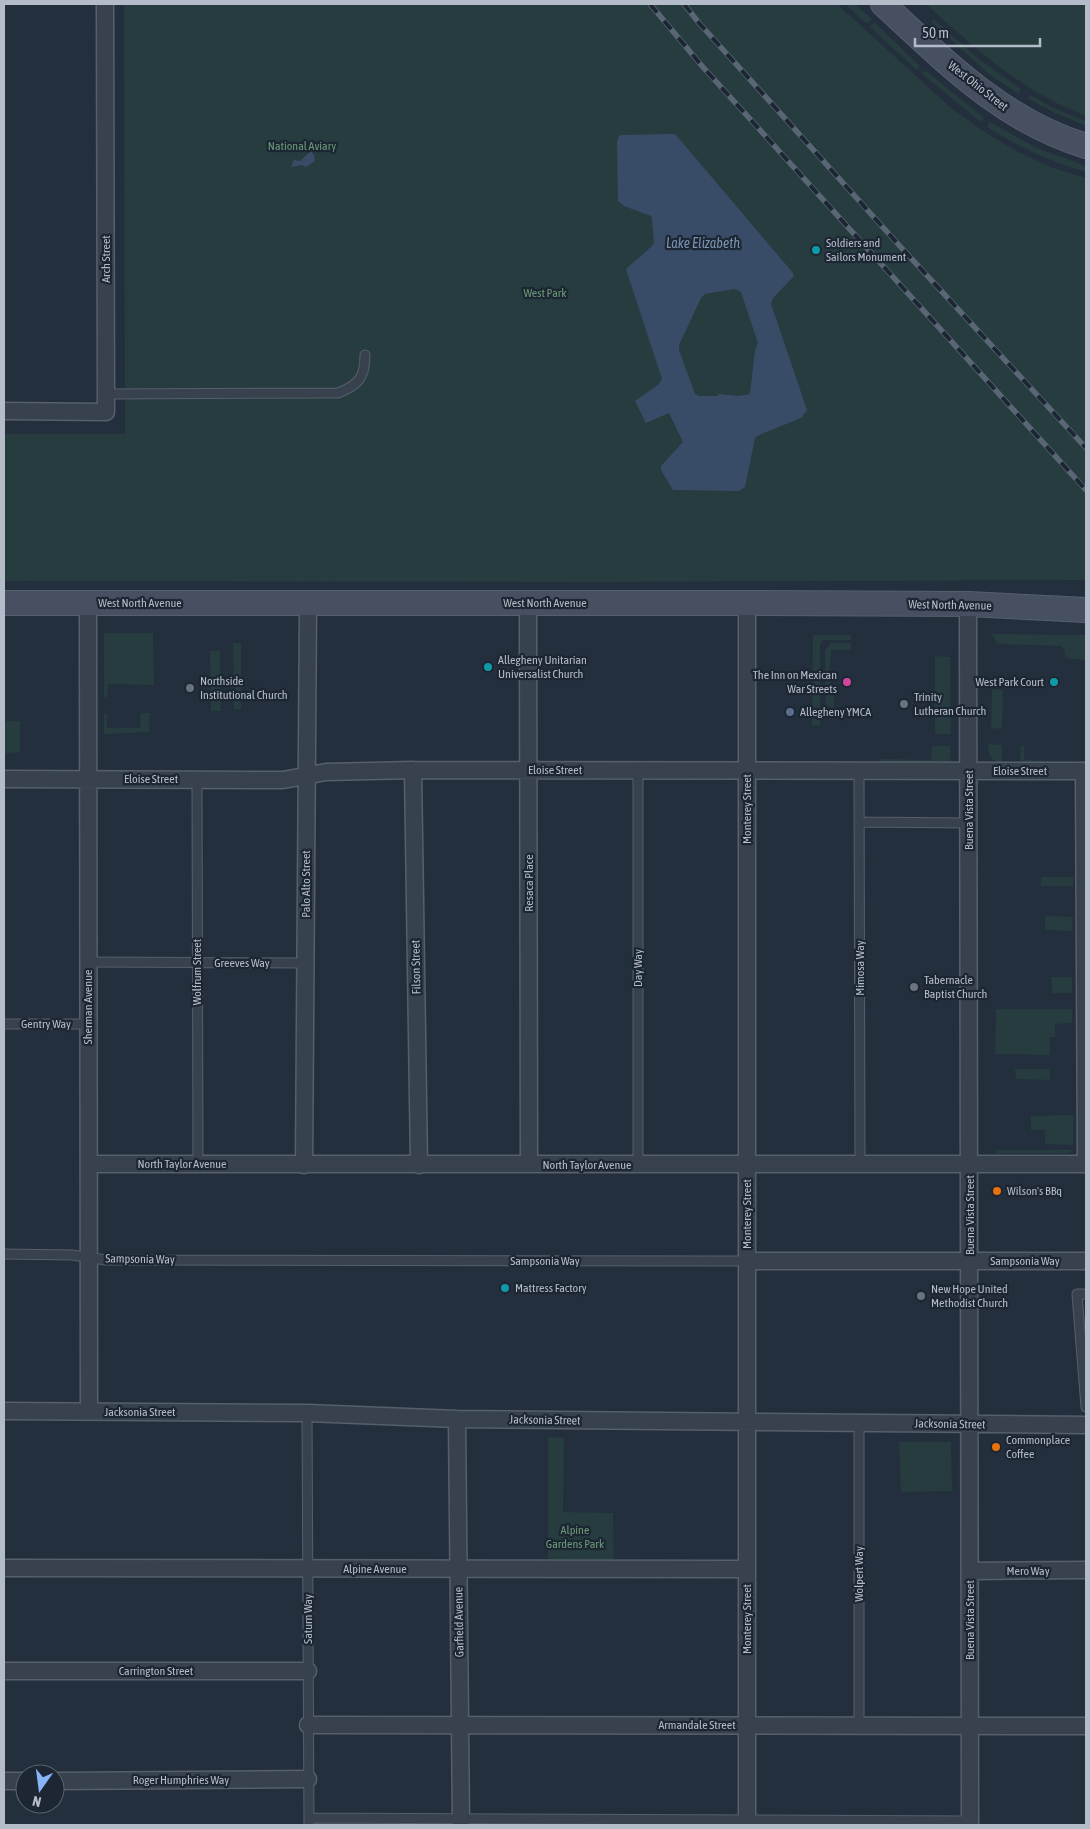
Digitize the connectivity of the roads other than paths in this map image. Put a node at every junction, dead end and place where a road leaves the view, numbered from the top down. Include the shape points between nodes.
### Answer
1 (105, 4) edge
2 (883, 4) edge
3 (1086, 146) edge
4 (365, 355) dead end
5 (106, 394) junction
6 (4, 411) edge
7 (528, 602) junction
8 (4, 603) edge
9 (88, 603) junction
10 (747, 603) junction
11 (308, 604) junction
12 (968, 604) junction
13 (1086, 610) edge
14 (413, 770) junction
15 (529, 770) junction
16 (638, 770) junction
17 (747, 771) junction
18 (859, 771) junction
19 (969, 771) junction
20 (307, 774) junction
21 (4, 779) edge
22 (88, 779) junction
23 (197, 780) junction
24 (1085, 792) edge
25 (860, 822) junction
26 (969, 823) junction
27 (88, 962) junction
28 (197, 962) junction
29 (306, 963) junction
30 (4, 1024) edge
31 (88, 1024) junction
32 (89, 1164) junction
33 (198, 1164) junction
34 (304, 1164) junction
35 (530, 1164) junction
36 (860, 1164) junction
37 (1086, 1164) edge
38 (419, 1165) junction
39 (638, 1165) junction
40 (747, 1165) junction
41 (970, 1165) junction
42 (4, 1254) edge
43 (89, 1258) junction
44 (747, 1261) junction
45 (970, 1261) junction
46 (1086, 1261) edge
47 (1086, 1294) edge
48 (1084, 1350) edge
49 (1086, 1407) edge
50 (4, 1411) edge
51 (89, 1411) junction
52 (307, 1413) junction
53 (457, 1419) junction
54 (747, 1422) junction
55 (859, 1423) junction
56 (970, 1424) junction
57 (1086, 1425) edge
58 (4, 1568) edge
59 (308, 1569) junction
60 (458, 1569) junction
61 (747, 1569) junction
62 (1086, 1570) edge
63 (970, 1571) junction
64 (4, 1671) edge
65 (308, 1671) junction
66 (308, 1725) junction
67 (460, 1725) junction
68 (747, 1726) junction
69 (858, 1726) junction
70 (970, 1726) junction
71 (1086, 1726) edge
72 (308, 1780) junction
73 (65, 1781) edge
74 (309, 1822) edge
75 (461, 1822) edge
76 (747, 1823) edge
77 (970, 1823) edge

1 - 5 street, Arch Street
2 - 3 main road, West Ohio Street via 960,74 1002,106 1027,122
4 - 5 lane via 363,374 357,383 338,393
5 - 6 street, Arch Street via 106,412
7 - 10 main road, West North Avenue
7 - 11 main road, West North Avenue
7 - 15 street, Resaca Place
8 - 9 main road, West North Avenue
9 - 11 main road, West North Avenue
9 - 22 street, Sherman Avenue
10 - 12 main road, West North Avenue
10 - 17 street, Monterey Street
11 - 20 street, Palo Alto Street
12 - 13 main road, West North Avenue
12 - 19 street, Buena Vista Street
14 - 15 street, Eloise Street
14 - 20 street, Eloise Street
14 - 38 street, Filson Street
15 - 16 street, Eloise Street
15 - 35 street, Resaca Place
16 - 17 street, Eloise Street
16 - 39 lane, Day Way
17 - 18 street, Eloise Street
17 - 40 street, Monterey Street
18 - 19 street, Eloise Street
18 - 25 lane, Mimosa Way
19 - 24 street, Eloise Street via 1084,771
19 - 26 street, Buena Vista Street
20 - 23 street, Eloise Street via 283,780
20 - 29 street, Palo Alto Street
21 - 22 street, Eloise Street
22 - 23 street, Eloise Street
22 - 27 street, Sherman Avenue
23 - 28 lane, Wolfrum Street
24 - 37 street
25 - 26 lane
25 - 36 lane, Mimosa Way
26 - 41 street, Buena Vista Street
27 - 28 lane, Greeves Way
27 - 31 street, Sherman Avenue
28 - 29 lane, Greeves Way
28 - 33 lane, Wolfrum Street
29 - 34 street, Palo Alto Street
30 - 31 lane, Gentry Way
31 - 32 street, Sherman Avenue
32 - 33 street, North Taylor Avenue
32 - 43 street, Sherman Avenue
33 - 34 street, North Taylor Avenue
34 - 38 street, North Taylor Avenue
35 - 38 street, North Taylor Avenue
35 - 39 street, North Taylor Avenue
36 - 40 street, North Taylor Avenue
36 - 41 street, North Taylor Avenue
37 - 41 street, North Taylor Avenue
39 - 40 street, North Taylor Avenue
40 - 44 street, Monterey Street
41 - 45 street, Buena Vista Street
42 - 43 lane, Sampsonia Way
43 - 44 lane, Sampsonia Way
43 - 51 street, Sherman Avenue
44 - 45 street, Sampsonia Way
44 - 54 street, Monterey Street
45 - 46 street, Sampsonia Way
45 - 56 street, Buena Vista Street
47 - 48 lane via 1077,1294
48 - 49 lane
50 - 51 street, Jacksonia Street
51 - 52 street, Jacksonia Street
52 - 53 street, Jacksonia Street
52 - 59 lane, Saturn Way
53 - 54 street, Jacksonia Street
53 - 60 street, Garfield Avenue
54 - 55 street, Jacksonia Street
54 - 61 street, Monterey Street
55 - 56 street, Jacksonia Street
55 - 69 lane, Wolpert Way
56 - 57 street, Jacksonia Street
56 - 63 street, Buena Vista Street
58 - 59 street, Alpine Avenue
59 - 60 street, Alpine Avenue
59 - 65 lane, Saturn Way
60 - 61 street, Alpine Avenue
60 - 67 street, Garfield Avenue
61 - 68 street, Monterey Street
62 - 63 street, Mero Way
63 - 70 street, Buena Vista Street
64 - 65 street, Carrington Street
65 - 66 lane, Saturn Way
66 - 67 street, Armandale Street
66 - 72 lane, Saturn Way
67 - 68 street, Armandale Street
67 - 75 street, Garfield Avenue
68 - 69 street, Armandale Street
68 - 76 street, Monterey Street
69 - 70 street, Armandale Street
70 - 71 street, Armandale Street
70 - 77 street, Buena Vista Street
72 - 73 street, Roger Humphries Way
72 - 74 lane, Saturn Way
74 - 75 lane
75 - 76 lane
76 - 77 lane

